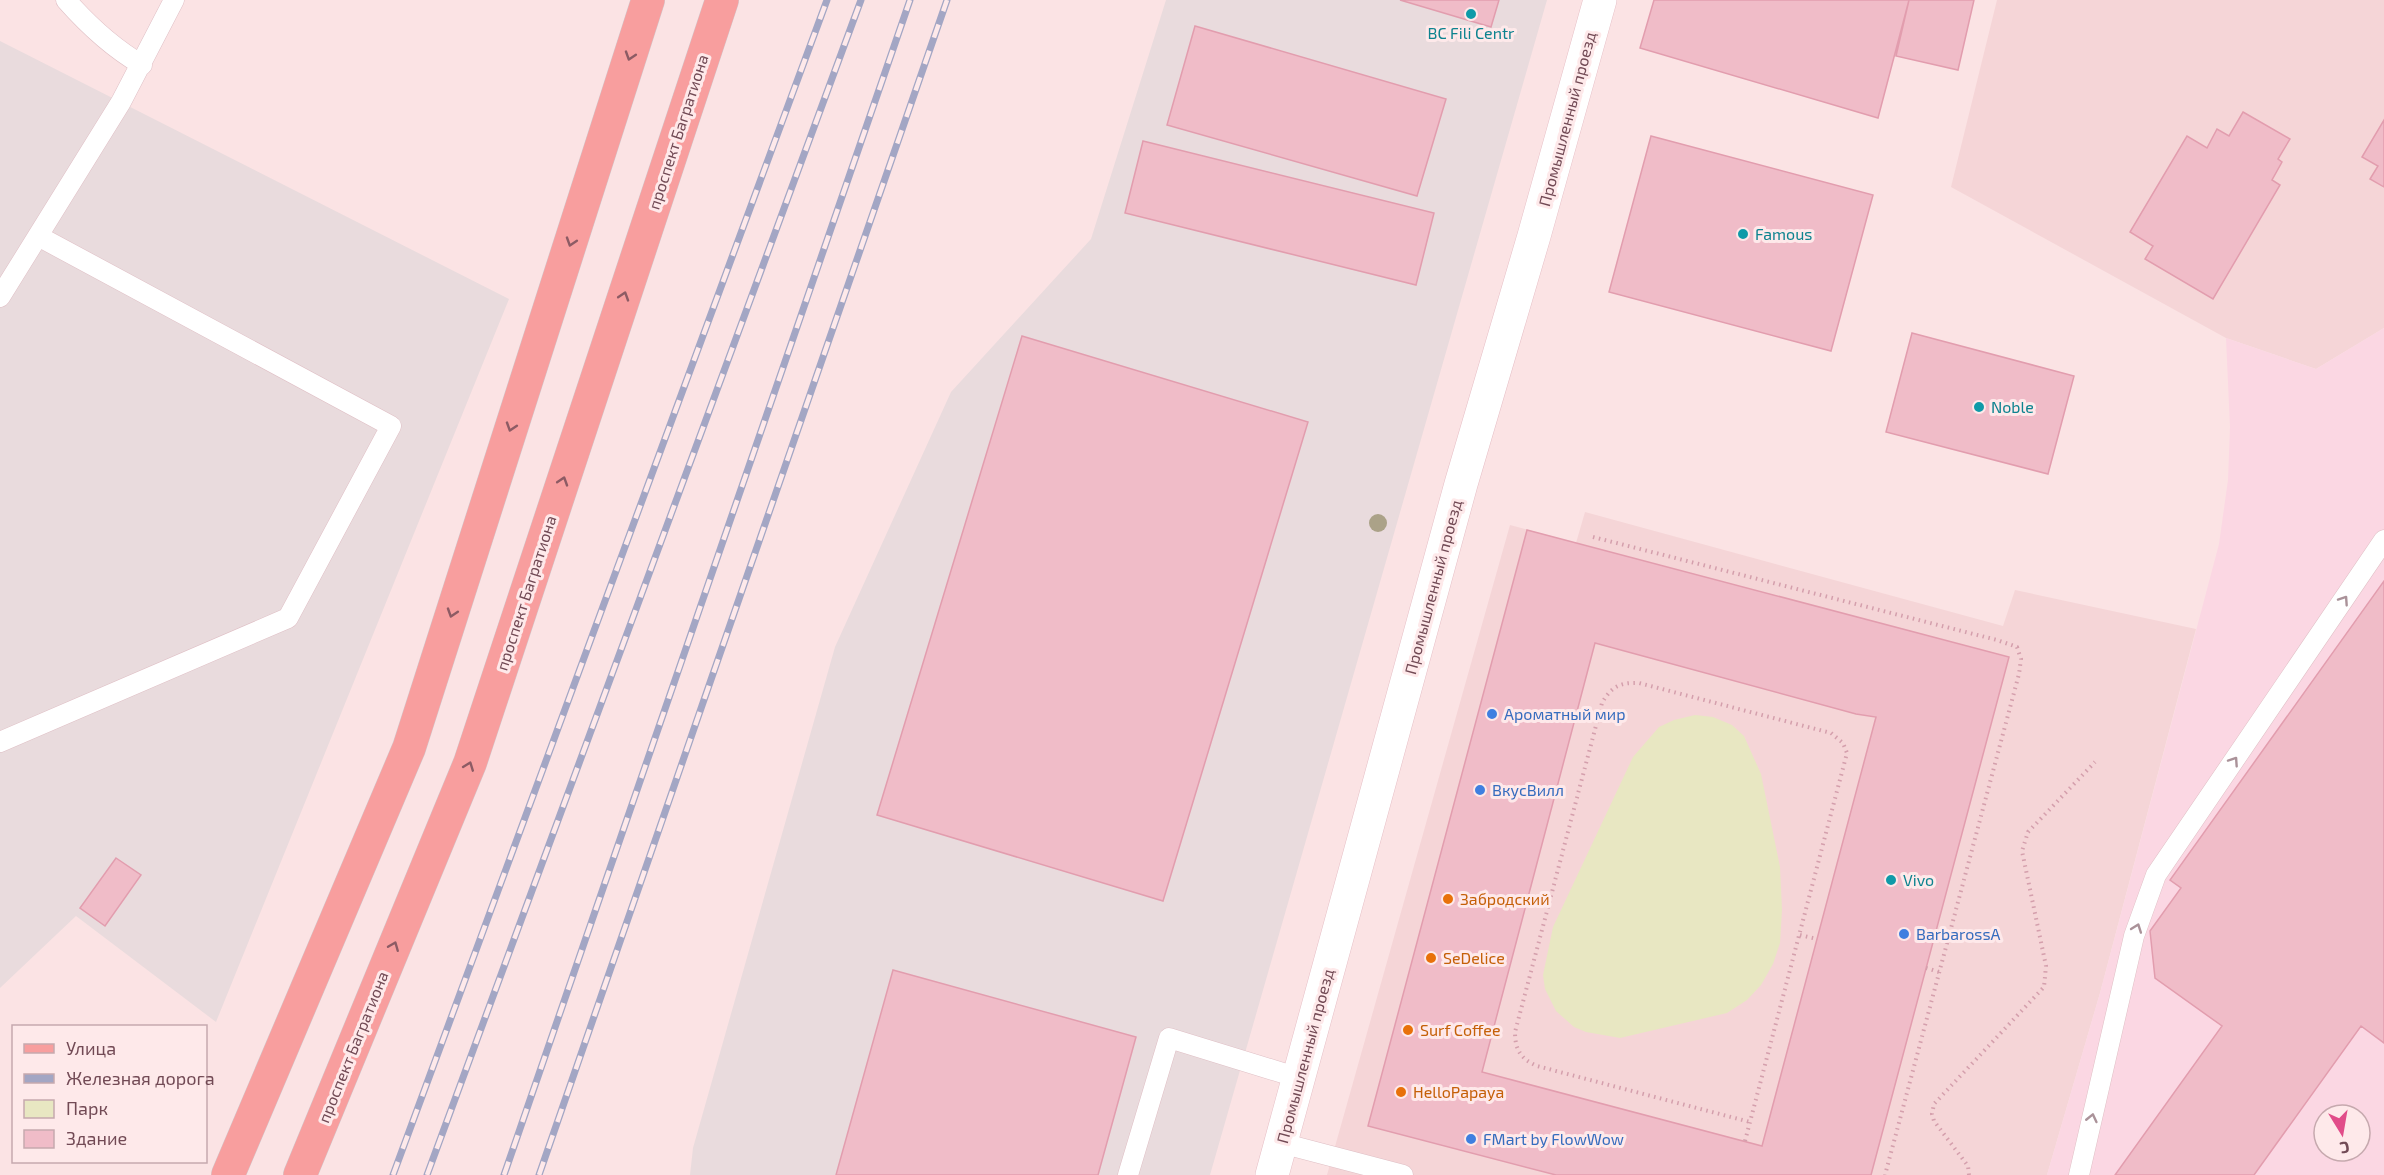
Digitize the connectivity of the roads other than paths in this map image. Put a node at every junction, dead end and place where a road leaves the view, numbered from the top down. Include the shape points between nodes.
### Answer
1 (66, 0) edge
2 (174, 0) edge
3 (648, 0) edge
4 (722, 0) edge
5 (1600, 0) edge
6 (142, 64) junction
7 (38, 236) junction
8 (0, 297) edge
9 (2384, 540) edge
10 (0, 742) edge
11 (1299, 1078) junction
12 (1281, 1143) junction
13 (228, 1175) edge
14 (300, 1175) edge
15 (1128, 1175) edge
16 (1272, 1175) edge
17 (1403, 1175) edge
18 (2079, 1175) edge

1 - 6 lane via 122,53
2 - 6 lane
3 -> 13 main road via 409,748
14 -> 4 main road, проспект Багратиона via 470,763
5 - 11 street, Промышленный проезд via 1461,484
6 - 7 lane
7 - 8 lane
7 - 10 lane via 391,426 288,618
18 -> 9 lane via 2134,936 2156,875
11 - 12 street, Промышленный проезд
11 - 15 lane via 1169,1038
12 - 16 street, Промышленный проезд
12 - 17 lane

